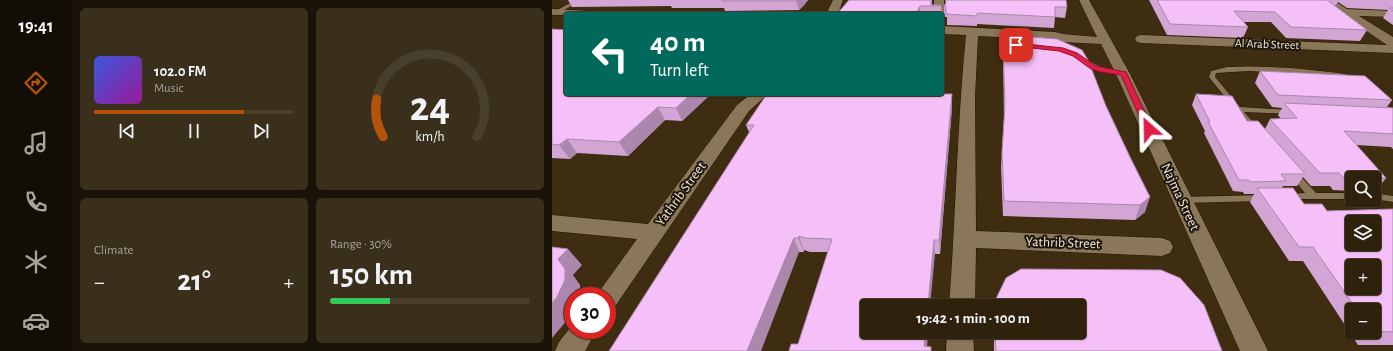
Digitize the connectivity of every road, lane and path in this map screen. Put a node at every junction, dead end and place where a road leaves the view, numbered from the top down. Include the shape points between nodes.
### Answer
1 (580, 0) edge
2 (838, 0) edge
3 (938, 0) edge
4 (1077, 0) edge
5 (1084, 0) edge
6 (1326, 0) edge
7 (554, 12) edge
8 (833, 12) edge
9 (939, 12) edge
10 (1345, 12) junction
11 (564, 13) edge
12 (1393, 14) edge
13 (1356, 20) junction
14 (1393, 21) edge
15 (944, 30) edge
16 (972, 32) junction
17 (1099, 32) junction
18 (1070, 35) junction
19 (1055, 36) junction
20 (1141, 39) dead end
21 (1393, 43) edge
22 (1393, 49) edge
23 (1075, 55) edge
24 (1123, 74) junction
25 (1352, 78) edge
26 (758, 96) edge
27 (1238, 109) junction
28 (1299, 112) edge
29 (1263, 138) edge
30 (1288, 167) edge
31 (1313, 196) junction
32 (1345, 196) edge
33 (1381, 197) edge
34 (1393, 199) edge
35 (1182, 200) junction
36 (552, 223) edge
37 (654, 233) junction
38 (965, 239) junction
39 (1162, 247) dead end
40 (615, 287) edge
41 (962, 299) edge
42 (578, 339) edge
43 (960, 339) edge
44 (569, 351) edge
45 (960, 351) edge
46 (1254, 351) edge

1 - 7 lane
2 - 8 street
3 - 9 street
4 - 17 street, Najma Street
5 - 17 street, Najma Street
6 - 10 street
7 - 11 street
10 - 12 street
10 - 13 street
13 - 14 street
13 - 21 street
15 - 16 street
16 - 19 street via 1007,37
16 - 38 street via 961,97
17 - 18 street
17 - 18 street via 1085,29
17 - 19 street via 1062,38
17 - 24 street, Najma Street
18 - 19 street
20 - 22 street, Al Arab Street
23 - 24 lane via 1094,68
24 - 35 street, Najma Street
25 - 27 lane via 1321,72 1225,69 1213,72 1212,77 1216,83
26 - 37 street, Yathrib Street via 743,108
27 - 28 lane
27 - 29 lane
30 - 31 lane
31 - 32 lane
31 - 35 lane
33 - 34 lane
35 - 46 street, Najma Street
36 - 37 street
37 - 40 street, Yathrib Street
38 - 39 street, Yathrib Street
38 - 41 street
42 - 44 street
43 - 45 street

